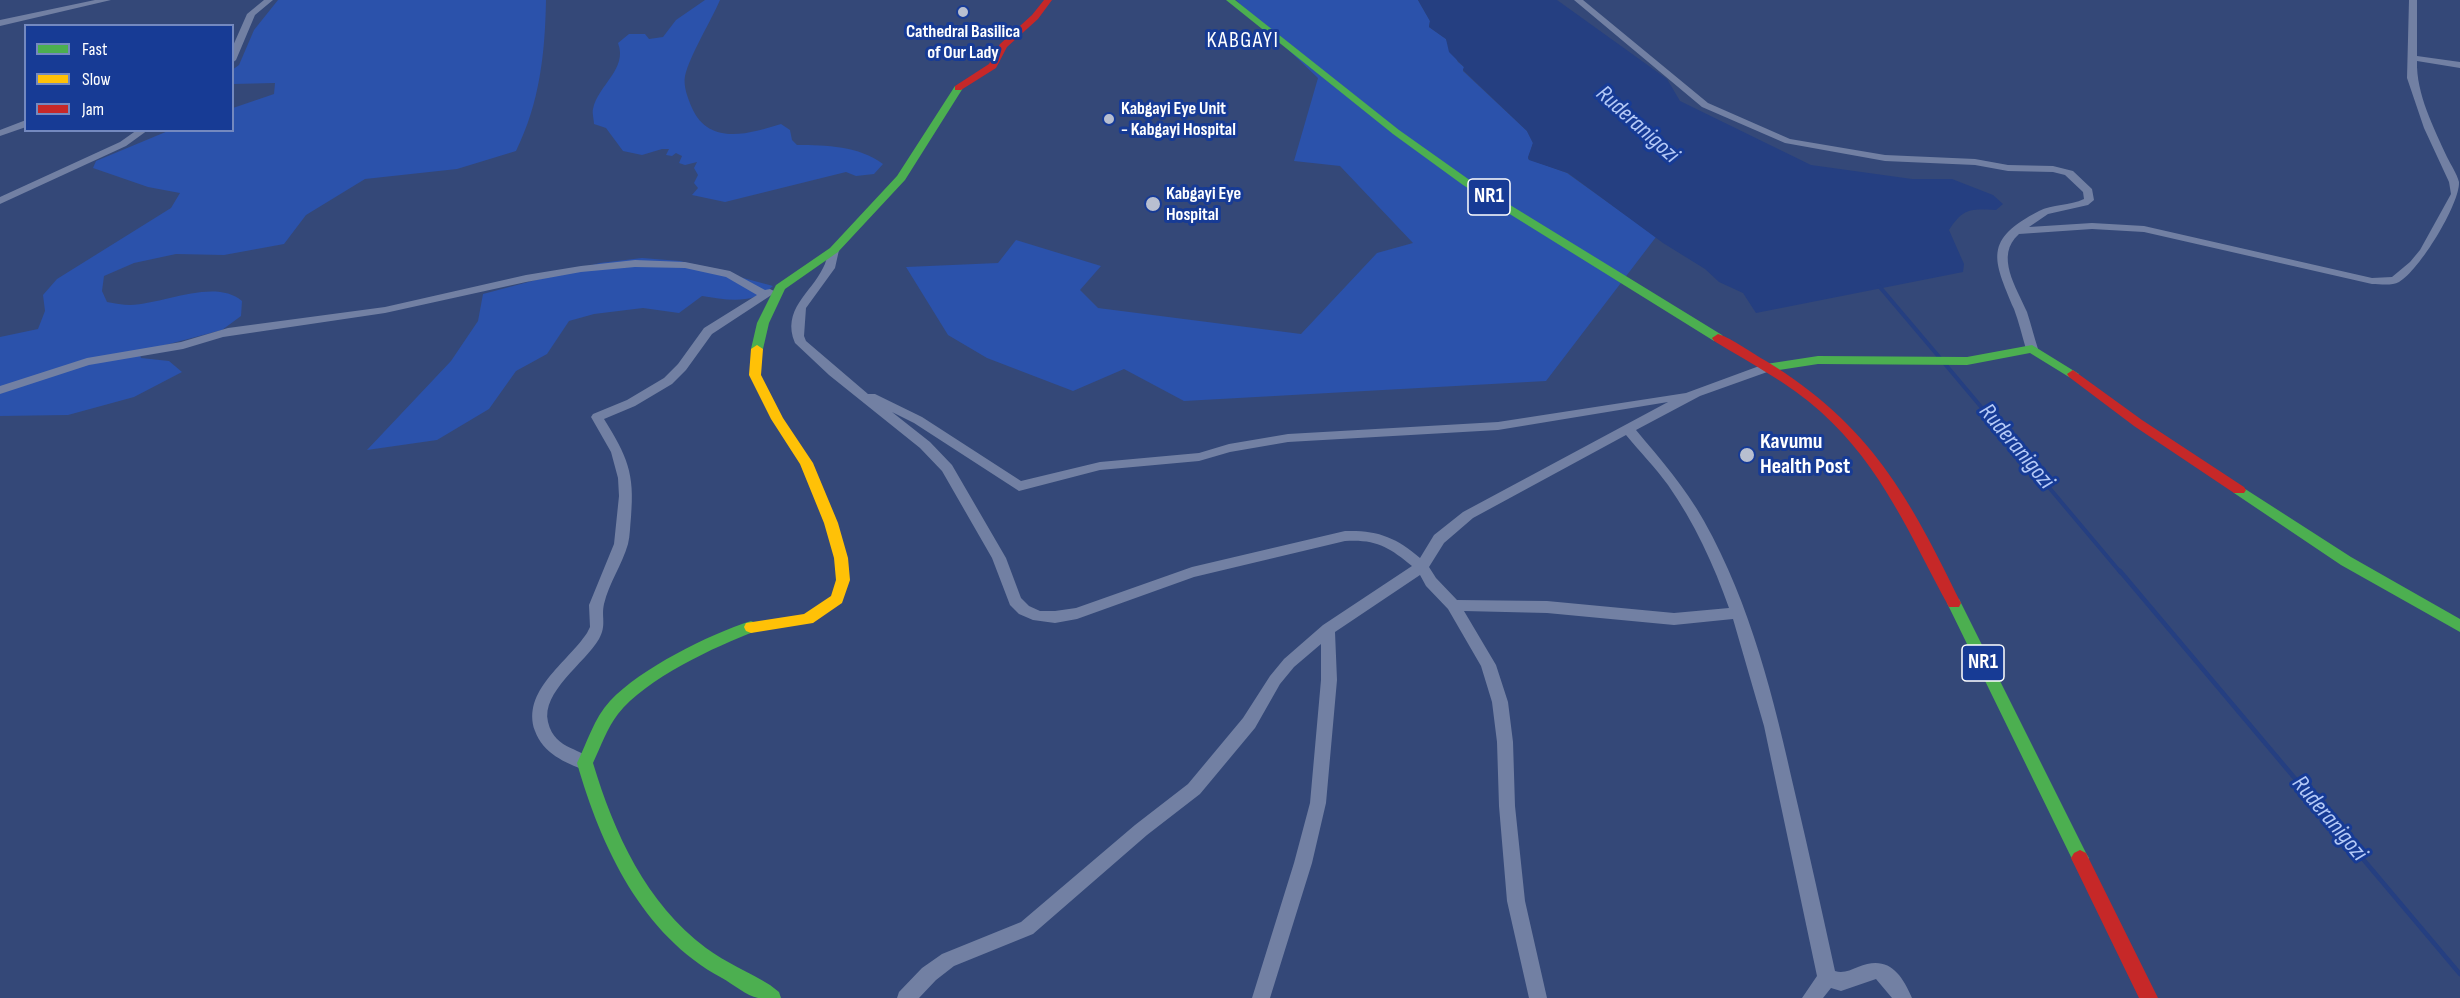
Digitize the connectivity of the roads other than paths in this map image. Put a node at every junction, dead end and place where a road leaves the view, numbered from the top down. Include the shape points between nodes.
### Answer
1 (107, 0) edge
2 (268, 0) edge
3 (1048, 0) edge
4 (1230, 0) edge
5 (1578, 0) edge
6 (2413, 0) edge
7 (0, 23) edge
8 (234, 55) edge
9 (2412, 58) junction
10 (2460, 65) edge
11 (24, 124) edge
12 (141, 132) edge
13 (0, 133) edge
14 (0, 201) edge
15 (2016, 231) junction
16 (834, 250) junction
17 (780, 287) junction
18 (765, 295) junction
19 (2032, 349) junction
20 (1766, 368) junction
21 (0, 390) edge
22 (858, 392) junction
23 (1696, 393) junction
24 (1629, 430) junction
25 (1422, 567) junction
26 (1453, 605) junction
27 (1739, 613) junction
28 (2460, 626) edge
29 (1328, 629) junction
30 (585, 762) junction
31 (1827, 978) junction
32 (772, 998) edge
33 (906, 998) edge
34 (1260, 998) edge
35 (1538, 998) edge
36 (1811, 998) edge
37 (1903, 998) edge
38 (2149, 998) edge

1 - 7 street
2 - 8 street via 251,14
3 - 16 main road via 998,50 993,66 956,88 901,178
4 - 20 main road, NR1 via 1459,178
5 - 15 street via 1705,105 1788,141 1885,158 2053,169 2069,173 2088,191 2089,200 2084,203 2044,212
6 - 9 street
9 - 10 street
9 - 15 street via 2414,88 2456,194 2425,251 2395,280 2353,279 2144,229 2092,226
11 - 13 street
12 - 14 street
15 - 19 street via 2002,249 2002,267
16 - 17 main road
16 - 22 street via 829,268 800,308 798,336 801,343
17 - 18 street
17 - 30 main road via 757,344 755,375 814,480 841,558 841,591 831,606 817,615 724,635 638,687 609,714
18 - 21 street via 746,281 686,265 585,270 488,285 385,310 225,332 182,346 98,359
18 - 30 street via 708,331 668,381 631,404 597,417 618,452 625,478 621,544 596,605 597,627 593,636 544,697 538,717 547,739 557,750
19 - 20 main road via 1967,362 1818,360
19 - 28 main road via 2346,561
20 - 23 street
20 - 38 main road, NR1 via 1796,386 1847,428 1872,455 1907,508
22 - 23 street via 896,407 1019,486 1114,463 1199,457 1288,438 1498,426
22 - 25 street via 925,445 947,468 999,558 1015,601 1038,616 1077,613 1192,572 1345,536 1383,540
23 - 24 street
24 - 25 street via 1487,503 1439,539
24 - 27 street via 1679,490
25 - 26 street
25 - 29 street
26 - 27 street via 1547,607 1674,619
26 - 35 street via 1488,665 1500,702 1516,901
27 - 31 street via 1769,712
29 - 33 street via 1289,663 1249,723 1194,789 1027,928 948,960
29 - 34 street via 1329,680 1318,804
30 - 32 main road via 600,817 661,918 699,955 758,985
31 - 36 street
31 - 37 street via 1841,982 1875,969 1887,975

